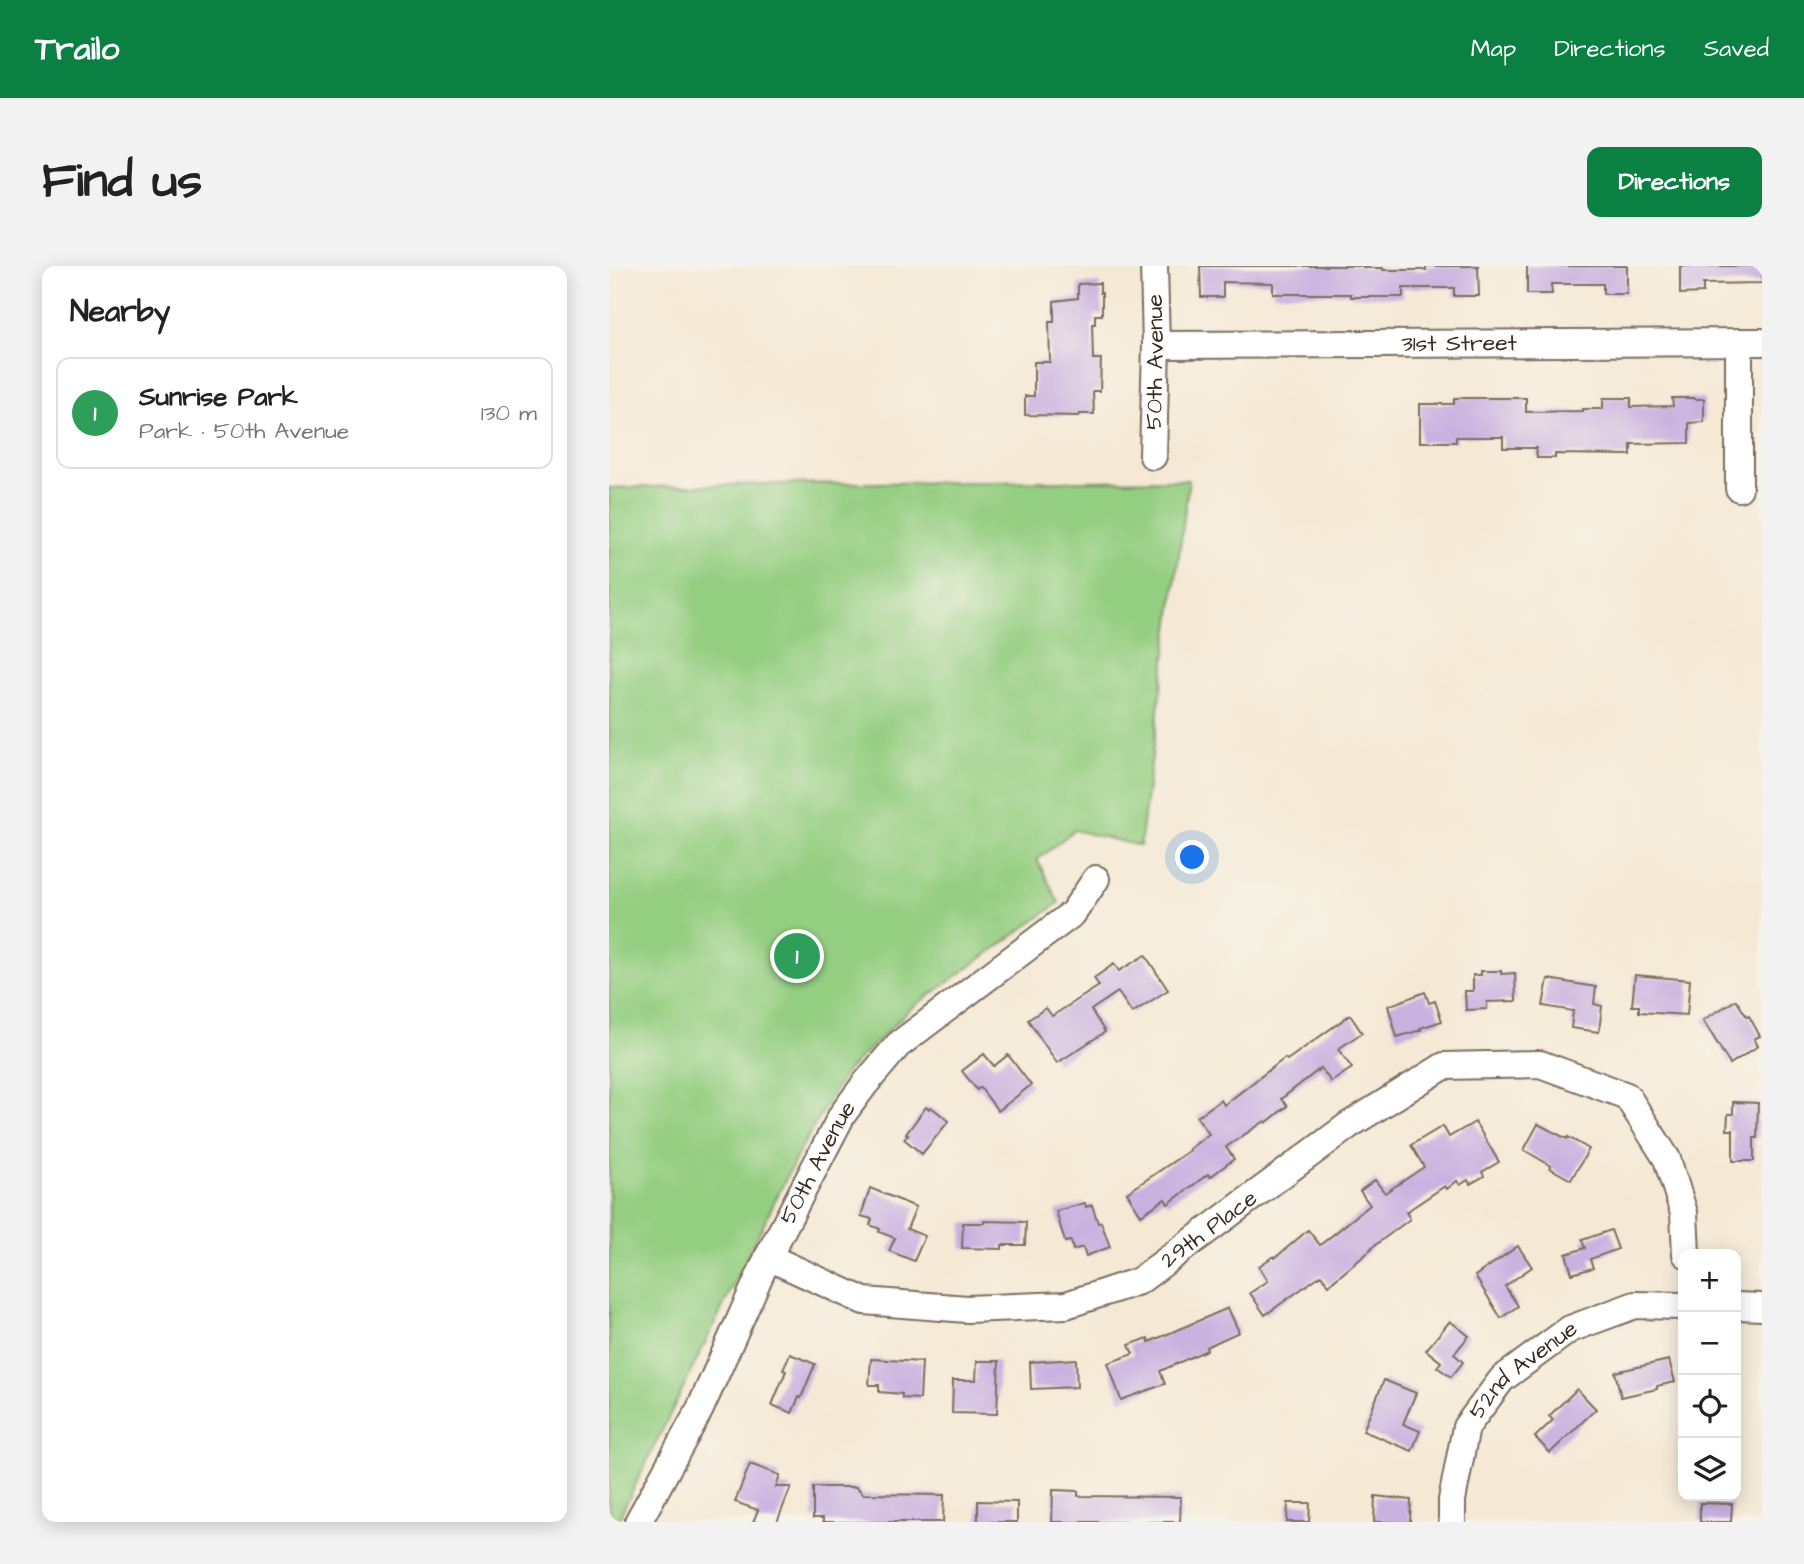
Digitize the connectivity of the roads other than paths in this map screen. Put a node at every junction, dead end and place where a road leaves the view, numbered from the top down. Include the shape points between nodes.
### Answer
1 (1154, 266) edge
2 (1751, 342) edge
3 (1156, 345) junction
4 (1153, 456) dead end
5 (1739, 488) dead end
6 (1096, 879) dead end
7 (1686, 1249) edge
8 (768, 1256) junction
9 (1678, 1306) edge
10 (1741, 1306) edge
11 (1762, 1307) edge
12 (638, 1522) edge
13 (1452, 1522) edge

1 - 3 street, 50th Avenue
2 - 3 street, 31st Street
2 - 5 street
3 - 4 street, 50th Avenue
6 - 8 street, 50th Avenue via 1073,913 898,1045 842,1115
7 - 8 street, 29th Place via 1684,1213 1667,1159 1627,1096 1540,1064 1444,1066 1349,1125 1139,1281 1066,1305 967,1309 864,1301
8 - 12 street, 50th Avenue via 700,1409
9 - 13 street, 52nd Avenue via 1635,1305 1570,1329 1502,1378 1466,1427
10 - 11 street

